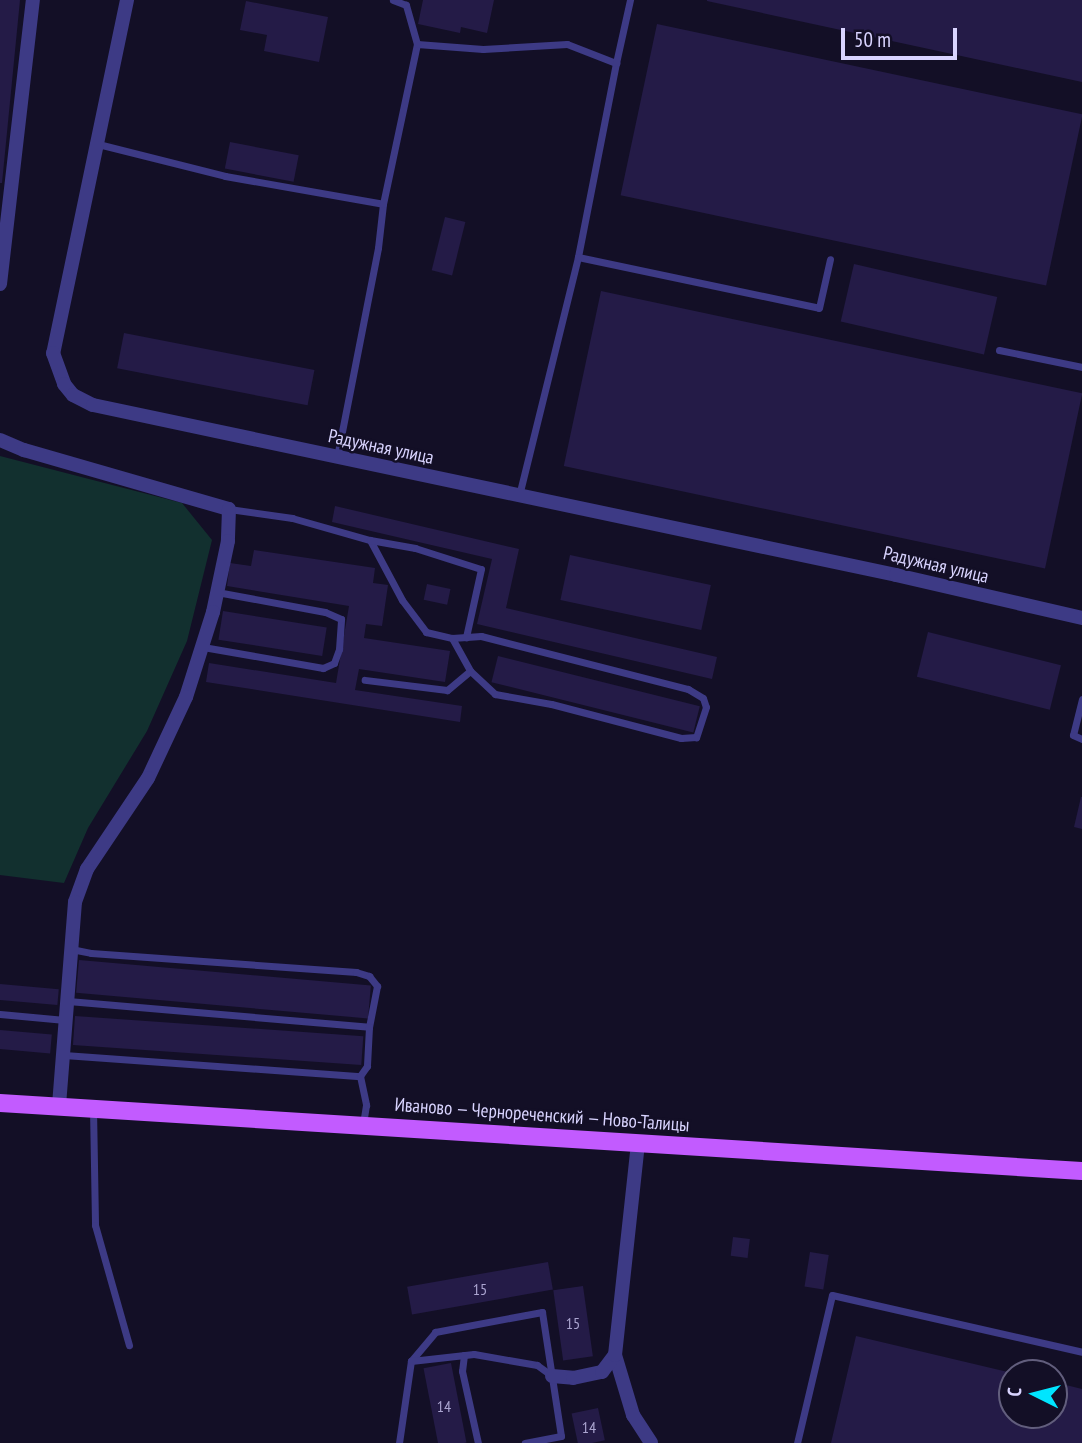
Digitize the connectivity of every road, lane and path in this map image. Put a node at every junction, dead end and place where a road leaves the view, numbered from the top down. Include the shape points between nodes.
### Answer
1 (33, 0) edge
2 (127, 0) edge
3 (393, 0) edge
4 (630, 0) edge
5 (417, 44) junction
6 (616, 63) junction
7 (98, 144) junction
8 (383, 204) junction
9 (578, 257) junction
10 (831, 259) dead end
11 (0, 284) edge
12 (999, 350) dead end
13 (1082, 368) edge
14 (0, 440) edge
15 (337, 457) junction
16 (519, 496) junction
17 (229, 509) junction
18 (370, 540) junction
19 (217, 592) junction
20 (1082, 618) edge
21 (466, 637) junction
22 (452, 638) junction
23 (203, 648) junction
24 (470, 671) junction
25 (365, 680) dead end
26 (1082, 699) edge
27 (1082, 739) edge
28 (71, 948) junction
29 (67, 1001) junction
30 (0, 1014) edge
31 (66, 1020) junction
32 (369, 1027) junction
33 (63, 1055) junction
34 (360, 1076) junction
35 (0, 1103) edge
36 (59, 1106) junction
37 (93, 1107) junction
38 (363, 1125) junction
39 (638, 1142) junction
40 (1082, 1171) edge
41 (129, 1345) dead end
42 (1082, 1352) edge
43 (464, 1355) junction
44 (615, 1355) junction
45 (411, 1361) junction
46 (552, 1376) junction
47 (399, 1443) edge
48 (478, 1443) edge
49 (524, 1443) edge
50 (651, 1443) edge
51 (797, 1443) edge

1 - 11 street
2 - 7 street, Радужная улица
3 - 5 lane via 406,5
4 - 6 lane
5 - 6 lane via 483,49 567,44
5 - 8 lane
6 - 9 lane
7 - 8 lane via 225,176
7 - 15 street, Радужная улица via 53,353 64,384 73,395 93,405
8 - 15 lane
9 - 10 lane via 819,308
9 - 16 lane
12 - 13 lane
14 - 17 street
15 - 16 street, Радужная улица
16 - 20 street, Радужная улица
17 - 18 lane via 292,518
17 - 19 street via 228,541
18 - 21 lane via 415,548 481,569
18 - 22 lane via 402,600 426,632
19 - 23 street
19 - 23 lane via 341,619 340,649 334,663 323,668
21 - 22 lane
21 - 24 lane via 481,636 688,689 703,698 706,707 696,737 681,738 495,694
22 - 24 lane
23 - 28 street via 172,734 87,869 75,902
24 - 25 lane via 447,690
26 - 27 lane via 1073,735
28 - 29 street
28 - 32 lane via 356,972 369,976 377,986
29 - 31 street
29 - 32 lane
30 - 31 lane
31 - 33 street
32 - 34 lane via 367,1066
33 - 34 lane
33 - 36 street
34 - 38 lane via 366,1105
35 - 36 main road, Иваново — Чернореченский — Ново-Талицы
36 - 37 main road, Иваново — Чернореченский — Ново-Талицы
37 - 38 main road, Иваново — Чернореченский — Ново-Талицы
37 - 41 lane via 95,1225
38 - 39 main road, Иваново — Чернореченский — Ново-Талицы
39 - 40 main road, Иваново — Чернореченский — Ново-Талицы
39 - 44 street
42 - 51 lane via 832,1295
43 - 45 lane
43 - 46 lane via 505,1357 537,1365
43 - 48 lane via 462,1371
44 - 46 street via 602,1372 573,1378
44 - 50 street via 634,1415
45 - 46 lane via 435,1332 542,1312
45 - 47 lane
46 - 49 lane via 561,1436

